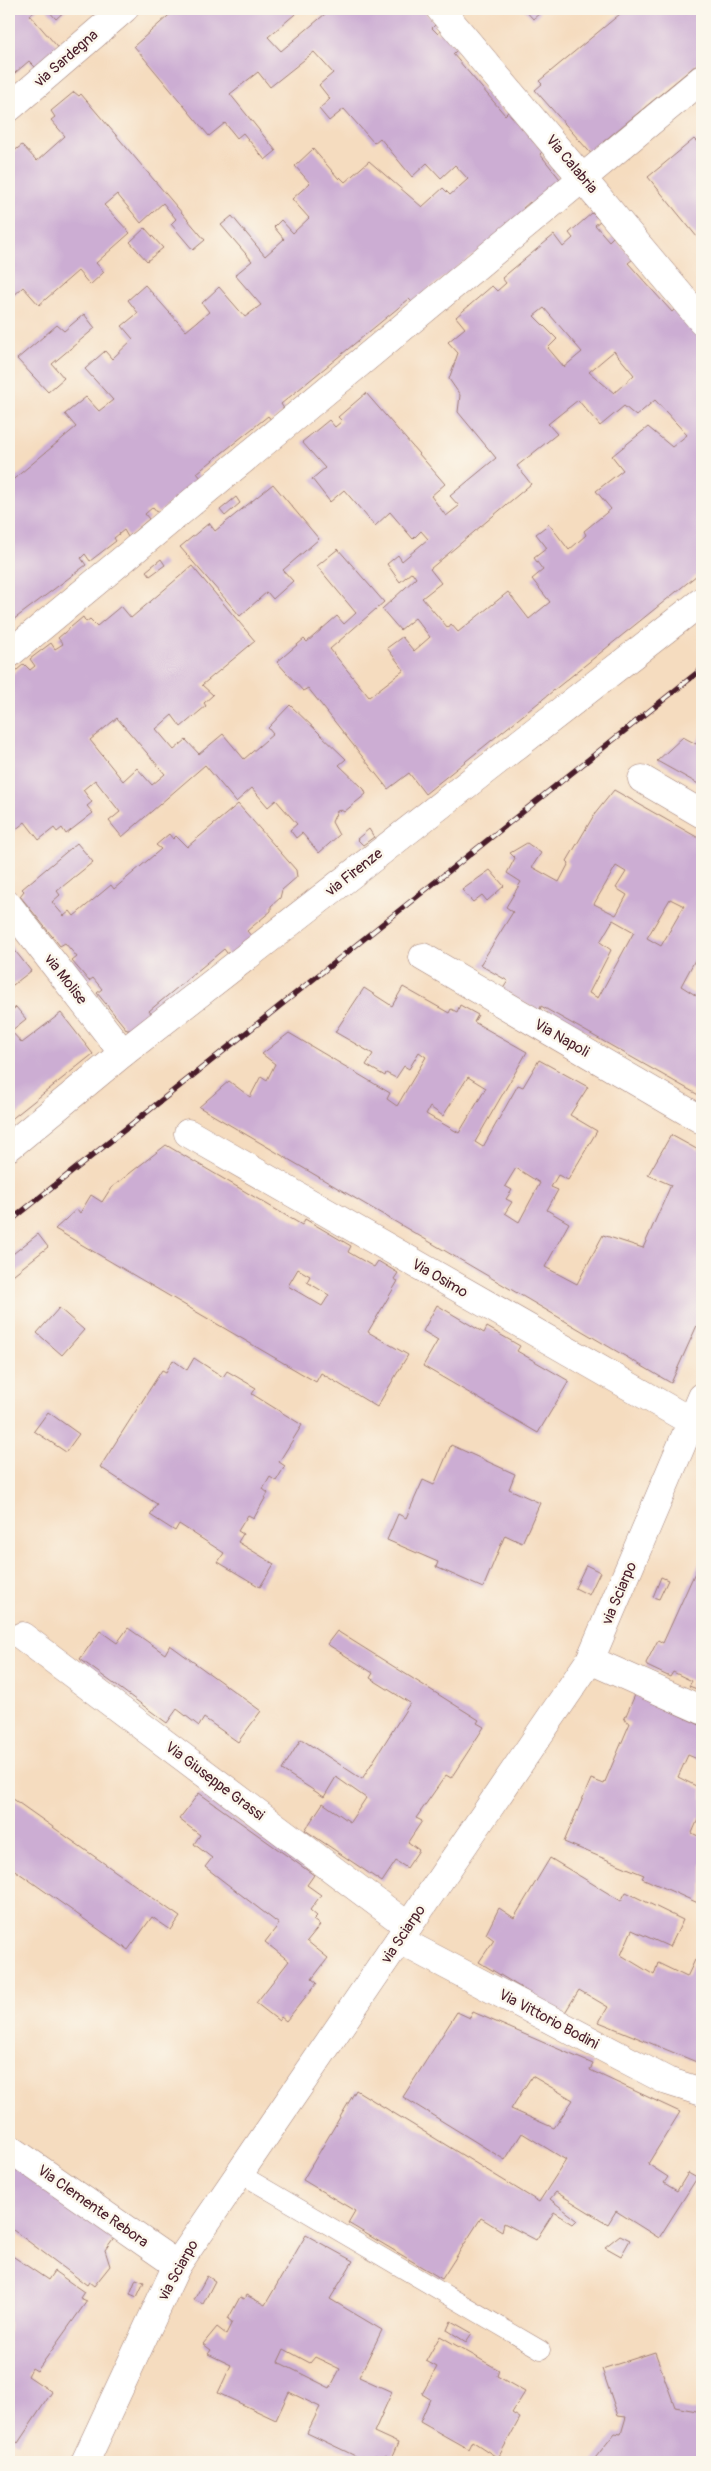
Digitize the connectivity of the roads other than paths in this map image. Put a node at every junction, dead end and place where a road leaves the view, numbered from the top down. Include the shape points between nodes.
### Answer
1 (124, 9) edge
2 (440, 9) edge
3 (702, 79) edge
4 (9, 108) edge
5 (583, 178) junction
6 (702, 321) edge
7 (702, 600) edge
8 (9, 654) edge
9 (642, 779) dead end
10 (702, 814) edge
11 (9, 906) edge
12 (422, 957) dead end
13 (122, 1053) junction
14 (702, 1120) edge
15 (188, 1133) dead end
16 (9, 1147) edge
17 (702, 1397) edge
18 (692, 1422) junction
19 (22, 1636) dead end
20 (590, 1660) junction
21 (702, 1710) edge
22 (403, 1933) junction
23 (702, 2092) edge
24 (9, 2148) edge
25 (239, 2173) junction
26 (177, 2265) junction
27 (541, 2350) dead end
28 (85, 2462) edge

1 - 4 street, via Sardegna
2 - 5 street, Via Calabria
3 - 5 street
5 - 6 street, Via Calabria
5 - 8 street
7 - 13 street, via Firenze
9 - 10 street
11 - 13 street, via Molise
12 - 14 street, Via Napoli
13 - 16 street, via Firenze
15 - 18 street, Via Osimo
17 - 18 street, via Sciarpo
18 - 20 street, via Sciarpo
19 - 22 street, Via Giuseppe Grassi
20 - 21 street
20 - 22 street, via Sciarpo
22 - 23 street, Via Vittorio Bodini via 667,2081
22 - 25 street, via Sciarpo
24 - 26 street, Via Clemente Rebora
25 - 26 street, via Sciarpo
25 - 27 lane
26 - 28 street, via Sciarpo

